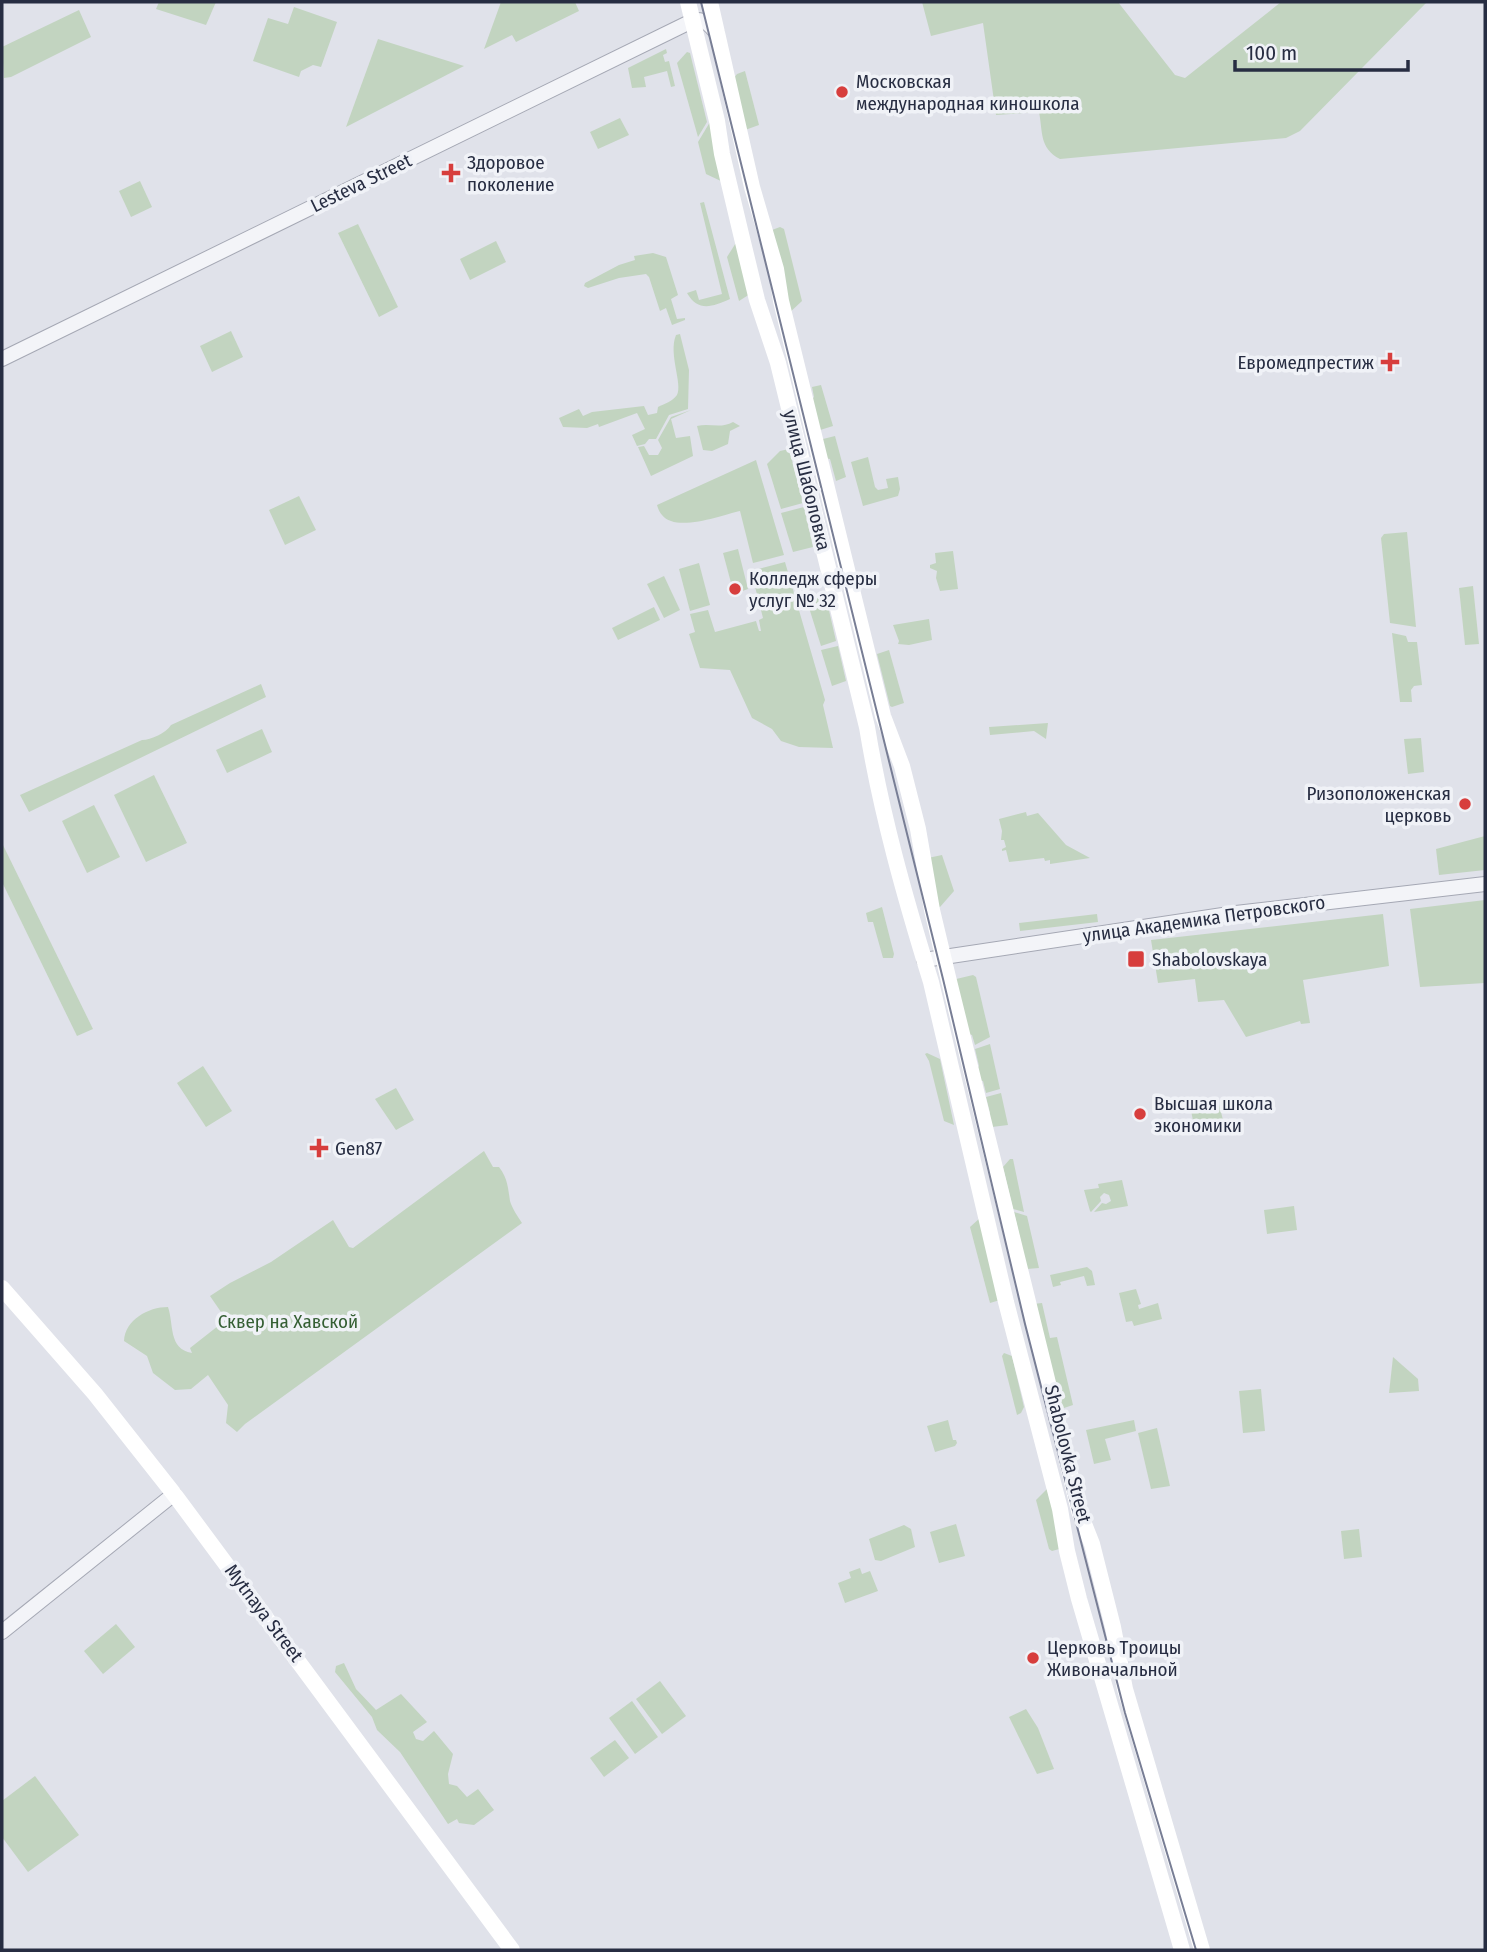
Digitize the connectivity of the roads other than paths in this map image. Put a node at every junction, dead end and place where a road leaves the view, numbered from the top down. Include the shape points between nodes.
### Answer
1 (688, 2) edge
2 (709, 2) edge
3 (692, 21) junction
4 (717, 34) junction
5 (2, 359) edge
6 (1485, 884) edge
7 (943, 956) junction
8 (924, 960) junction
9 (2, 1288) edge
10 (174, 1494) junction
11 (2, 1632) edge
12 (512, 1950) edge
13 (1182, 1950) edge
14 (1202, 1950) edge

1 - 3 main road, улица Шаболовка
2 - 4 main road, улица Шаболовка
3 - 4 street via 704,21
3 - 5 street, Lesteva Street
3 - 8 main road, улица Шаболовка via 754,287 778,363
4 - 7 main road, улица Шаболовка via 883,716 918,828
6 - 7 street, улица Академика Петровского via 1236,913
7 - 8 street, улица Академика Петровского
7 - 14 main road, Shabolovka Street via 1125,1689
8 - 13 main road, Shabolovka Street via 1079,1599
9 - 10 main road, Mytnaya Street
10 - 11 street
10 - 12 main road, Mytnaya Street

